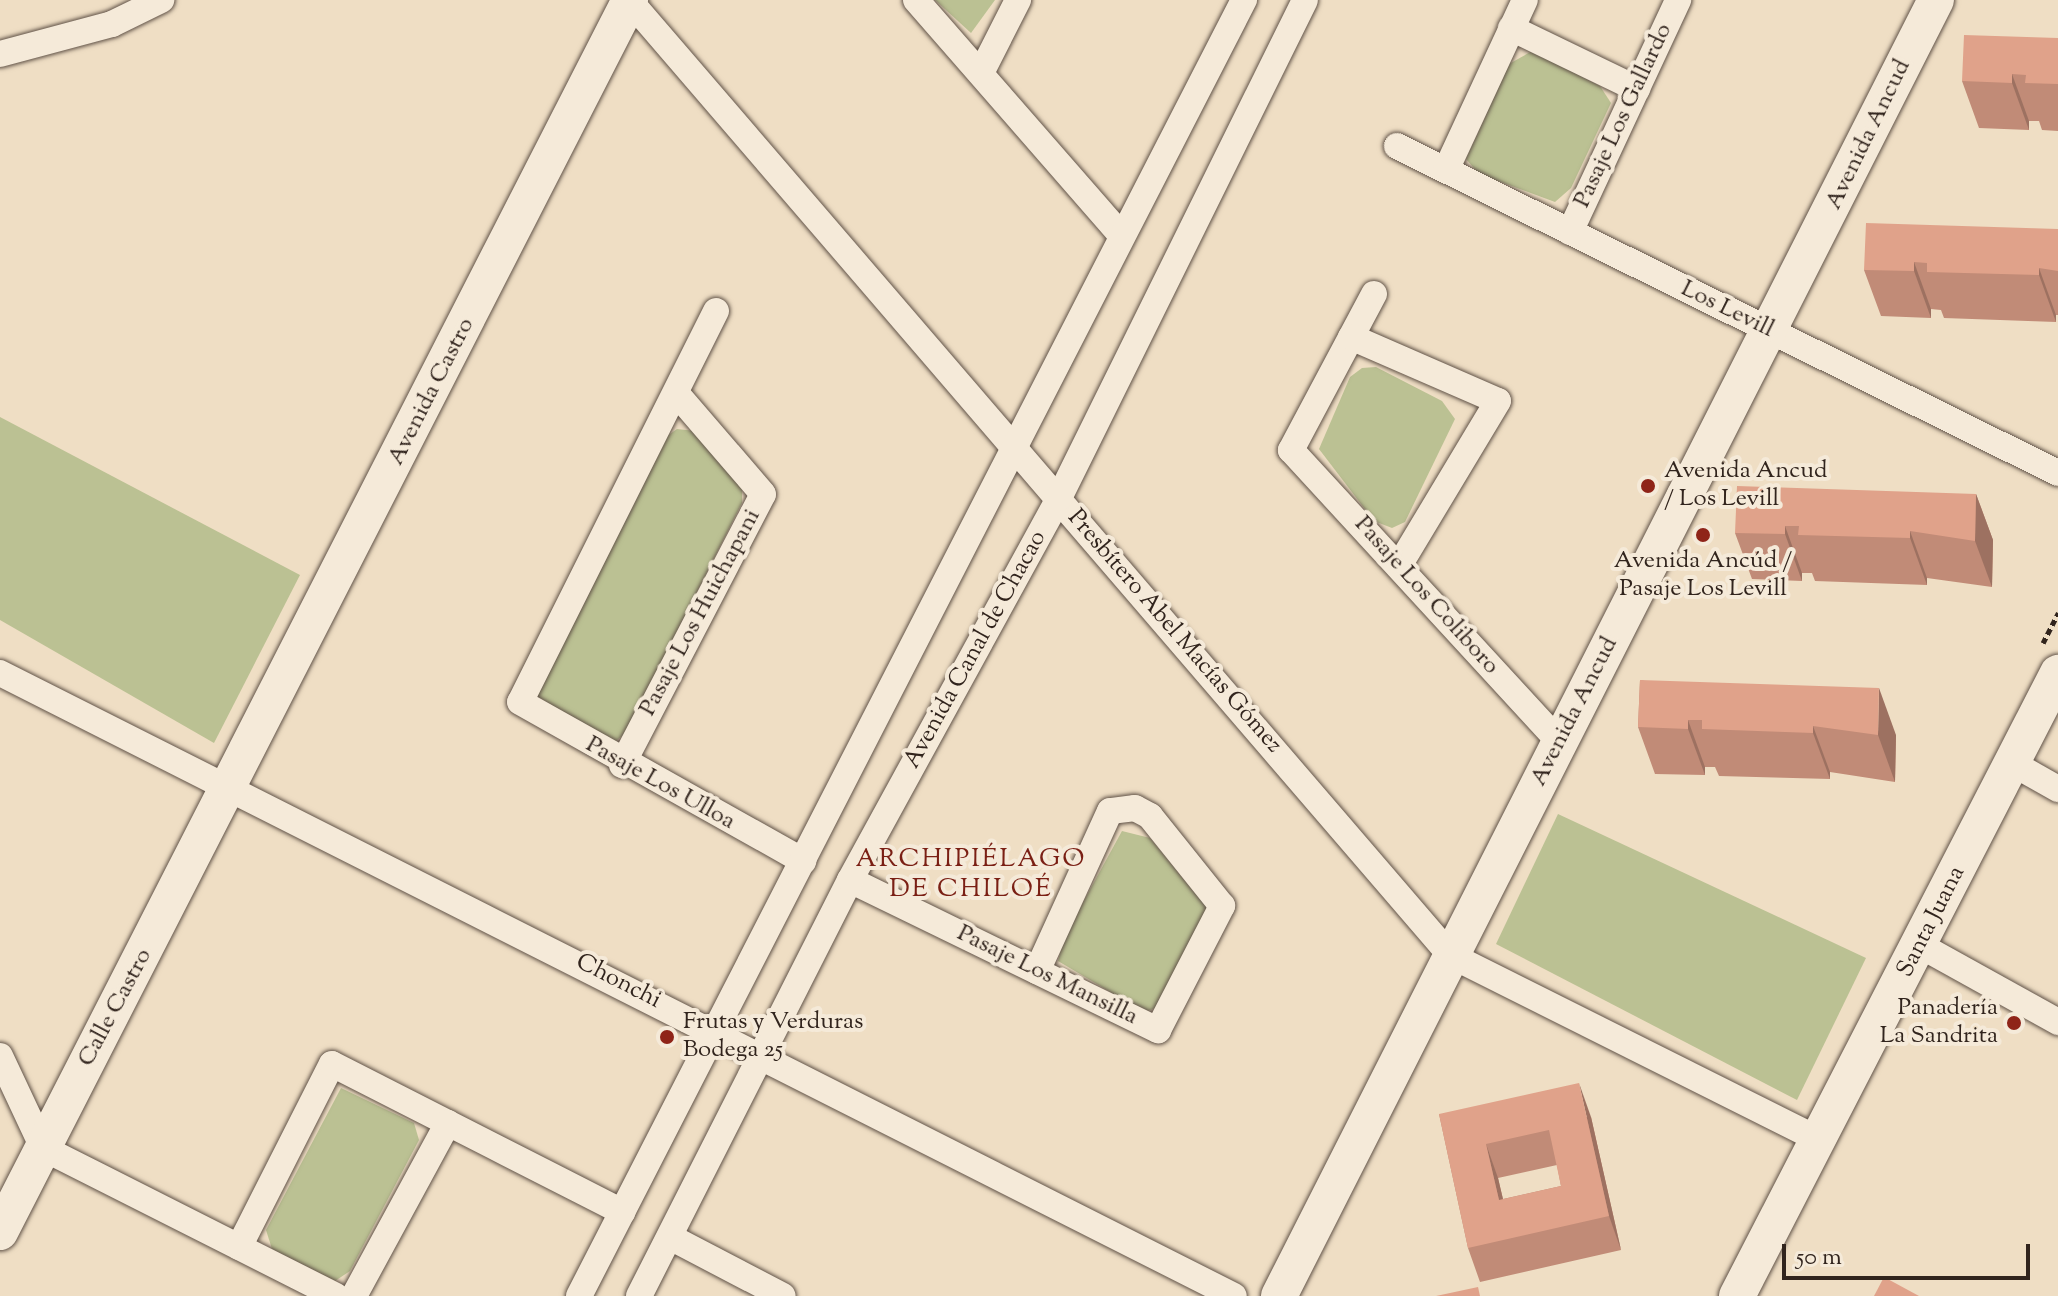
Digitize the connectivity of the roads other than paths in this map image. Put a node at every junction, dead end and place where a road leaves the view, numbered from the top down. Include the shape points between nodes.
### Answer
1 (161, 0) edge
2 (629, 0) edge
3 (916, 0) edge
4 (1018, 0) edge
5 (1244, 0) edge
6 (1305, 0) edge
7 (1525, 0) edge
8 (1678, 0) edge
9 (1936, 0) edge
10 (1511, 28) junction
11 (0, 54) edge
12 (981, 73) junction
13 (1637, 89) junction
14 (1397, 146) dead end
15 (1446, 170) junction
16 (1570, 232) junction
17 (1122, 236) junction
18 (1374, 294) dead end
19 (716, 311) dead end
20 (1771, 331) junction
21 (1351, 337) junction
22 (676, 393) junction
23 (1017, 445) junction
24 (2058, 473) edge
25 (1059, 498) junction
26 (1400, 564) junction
27 (0, 673) edge
28 (2058, 673) edge
29 (1560, 743) junction
30 (2012, 763) junction
31 (622, 765) junction
32 (233, 784) junction
33 (2058, 789) edge
34 (803, 861) junction
35 (850, 880) junction
36 (1921, 946) junction
37 (1450, 955) junction
38 (1037, 971) junction
39 (2058, 1022) edge
40 (716, 1032) junction
41 (761, 1054) junction
42 (0, 1056) edge
43 (448, 1123) junction
44 (1816, 1138) junction
45 (43, 1148) junction
46 (622, 1212) junction
47 (0, 1232) edge
48 (670, 1237) junction
49 (239, 1247) junction
50 (336, 1296) edge
51 (354, 1296) edge
52 (579, 1296) edge
53 (639, 1296) edge
54 (783, 1296) edge
55 (1234, 1296) edge
56 (1279, 1296) edge
57 (1737, 1296) edge

1 - 11 street via 112,24
2 - 23 street, Presbítero Abel Macías Gómez
2 - 32 street, Avenida Castro
3 - 12 street
4 - 12 street
5 - 17 street
6 - 25 street, Avenida Canal de Chacao
7 - 10 street
8 - 13 street, Pasaje Los Gallardo
9 - 20 street, Avenida Ancud
10 - 13 street
10 - 15 street
12 - 17 street
13 - 16 street, Pasaje Los Gallardo
14 - 15 street, Los Levill
15 - 16 street, Los Levill
16 - 20 street, Los Levill
17 - 23 street
18 - 21 street
19 - 22 street
20 - 24 street, Los Levill
20 - 29 street, Avenida Ancud
21 - 26 street, Pasaje Los Coliboro via 1291,450
21 - 26 street via 1498,401
22 - 31 street, Pasaje Los Huichapani via 763,494
22 - 31 street, Pasaje Los Ulloa via 520,702
23 - 25 street, Presbítero Abel Macías Gómez
23 - 34 street
25 - 35 street, Avenida Canal de Chacao
25 - 37 street, Presbítero Abel Macías Gómez
26 - 29 street, Pasaje Los Coliboro
27 - 32 street, Chonchi
28 - 30 street, Santa Juana
29 - 37 street, Avenida Ancud
30 - 33 street
30 - 36 street, Santa Juana
31 - 34 street, Pasaje Los Ulloa
32 - 40 street, Chonchi
32 - 45 street, Calle Castro
34 - 40 street
35 - 38 street, Pasaje Los Mansilla
35 - 41 street, Avenida Canal de Chacao
36 - 39 street
36 - 44 street, Santa Juana
37 - 44 street, Presbítero Abel Macías Gómez
37 - 56 street, Avenida Ancud
38 - 38 street, Pasaje Los Mansilla via 1110,811 1135,808 1150,816 1222,906 1158,1030
40 - 41 street, Chonchi
40 - 46 street
41 - 48 street, Avenida Canal de Chacao
41 - 55 street, Chonchi
42 - 45 street
43 - 46 street
43 - 49 street via 332,1064
43 - 51 street
44 - 57 street, Santa Juana
45 - 47 street, Calle Castro
45 - 49 street
46 - 52 street
48 - 53 street, Avenida Canal de Chacao
48 - 54 street
49 - 50 street

